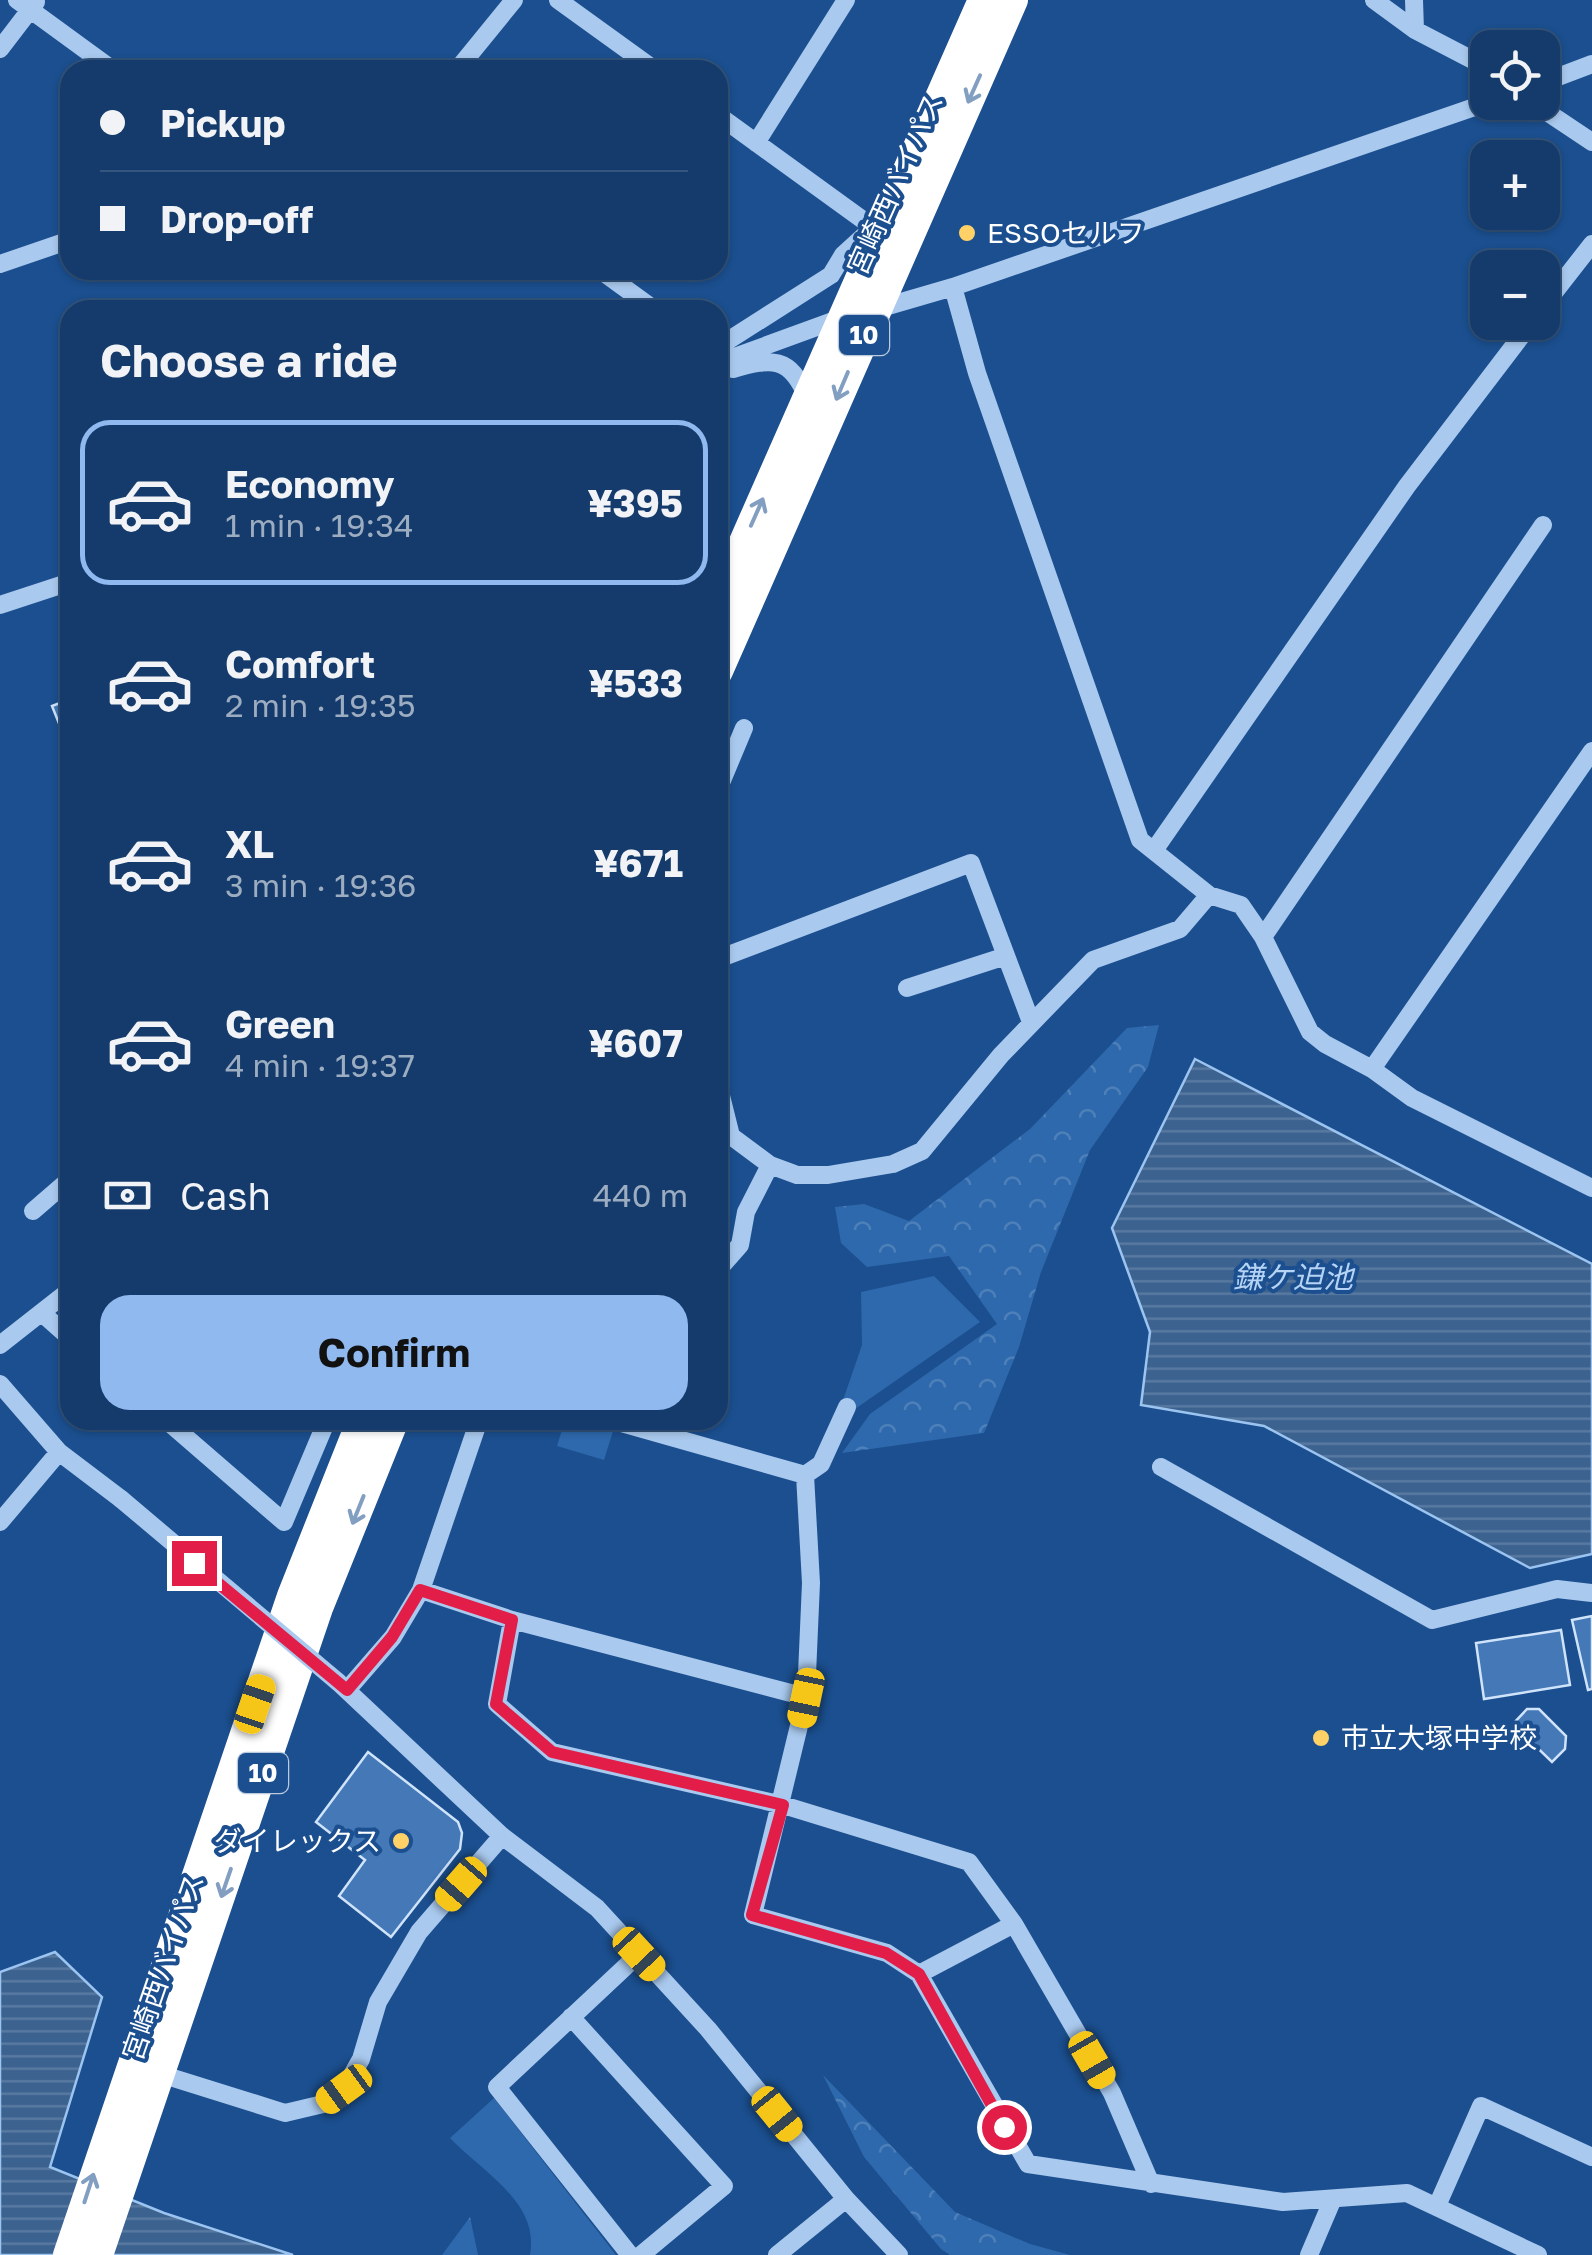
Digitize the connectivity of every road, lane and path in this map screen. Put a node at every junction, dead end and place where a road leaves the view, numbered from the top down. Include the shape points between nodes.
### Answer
1 (514, 0) edge
2 (558, 0) edge
3 (846, 0) edge
4 (983, 0) edge
5 (1014, 0) edge
6 (1374, 0) edge
7 (1414, 0) edge
8 (28, 3) edge
9 (1415, 30) junction
10 (0, 49) edge
11 (1470, 59) edge
12 (99, 60) edge
13 (465, 60) edge
14 (642, 60) edge
15 (1592, 64) edge
16 (1560, 76) edge
17 (1470, 109) edge
18 (1559, 120) edge
19 (728, 121) edge
20 (756, 142) junction
21 (1592, 142) edge
22 (892, 203) junction
23 (874, 228) junction
24 (60, 243) edge
25 (1592, 244) edge
26 (0, 264) edge
27 (614, 280) edge
28 (1560, 285) edge
29 (953, 287) junction
30 (641, 300) edge
31 (860, 313) junction
32 (728, 340) edge
33 (1518, 340) edge
34 (728, 362) edge
35 (728, 365) edge
36 (801, 411) junction
37 (1542, 525) dead end
38 (728, 579) edge
39 (60, 585) edge
40 (0, 605) edge
41 (728, 646) edge
42 (744, 728) dead end
43 (1592, 750) edge
44 (728, 766) edge
45 (1156, 849) junction
46 (1209, 894) junction
47 (1264, 937) junction
48 (728, 954) edge
49 (1006, 956) junction
50 (907, 988) dead end
51 (1031, 1022) junction
52 (1372, 1069) junction
53 (728, 1124) edge
54 (770, 1164) junction
55 (60, 1188) edge
56 (1592, 1188) edge
57 (32, 1211) dead end
58 (728, 1259) edge
59 (60, 1299) edge
60 (42, 1314) junction
61 (60, 1329) edge
62 (0, 1345) edge
63 (0, 1384) edge
64 (847, 1407) dead end
65 (178, 1430) edge
66 (320, 1430) edge
67 (358, 1430) edge
68 (390, 1430) edge
69 (476, 1430) edge
70 (646, 1430) edge
71 (58, 1452) junction
72 (1162, 1467) dead end
73 (805, 1476) junction
74 (0, 1522) edge
75 (420, 1590) junction
76 (1592, 1593) edge
77 (512, 1620) junction
78 (342, 1686) junction
79 (806, 1698) junction
80 (783, 1805) junction
81 (502, 1836) junction
82 (1014, 1924) junction
83 (639, 1954) junction
84 (919, 1974) junction
85 (571, 2018) junction
86 (132, 2065) junction
87 (161, 2075) junction
88 (125, 2125) junction
89 (1592, 2158) edge
90 (1151, 2184) junction
91 (846, 2199) junction
92 (1332, 2201) junction
93 (1437, 2206) junction
94 (68, 2255) edge
95 (98, 2255) edge
96 (630, 2255) edge
97 (641, 2255) edge
98 (777, 2255) edge
99 (899, 2255) edge
100 (1309, 2255) edge
101 (1538, 2255) edge

1 - 13 street
2 - 14 street
3 - 20 street
4 - 22 highway, 宮崎西バイパス / 10
5 -> 31 highway, 宮崎西バイパス / 10
6 - 9 street
7 - 9 street
8 - 10 street
8 - 12 street
9 - 11 street
15 - 16 street
17 - 29 street
18 - 21 street
19 - 20 street
20 - 23 street
22 - 23 street
22 - 31 highway, 宮崎西バイパス / 10
23 - 32 street via 830,275
24 - 26 street
25 - 28 street
27 - 30 street
29 - 31 street
29 - 45 street via 1134,824 1140,840
31 - 34 street
31 - 36 highway, 宮崎西バイパス / 10
31 -> 41 highway, 宮崎西バイパス / 10
33 - 45 street via 1407,486
35 - 36 street via 765,360 785,366 799,377 807,397
38 -> 36 highway, 宮崎西バイパス / 10
37 - 47 street
39 - 40 street
42 - 44 street
43 - 52 street
45 - 46 street
46 - 47 street via 1241,905
46 - 51 street via 1180,928 1093,960
47 - 52 street via 1310,1032 1347,1060
48 - 49 street via 971,863
49 - 50 street
49 - 51 street
51 - 54 street via 922,1151 893,1164 828,1175 797,1175
52 - 56 street via 1412,1098
53 - 54 street via 731,1136
54 - 58 street via 746,1212 740,1245
55 - 57 street
59 - 60 street
60 - 61 street
60 - 62 street
63 - 71 street
64 - 73 street via 821,1464
65 - 66 street via 284,1522
67 - 86 highway, 宮崎西バイパス / 10 via 292,1596
68 -> 87 highway, 宮崎西バイパス / 10 via 318,1608
69 - 75 street
70 - 73 street
71 - 74 street
71 - 78 street, bridge
72 - 76 street via 1432,1620 1556,1590
73 - 79 street via 811,1583
75 - 77 street
75 - 78 street via 392,1637
77 - 79 street
77 - 80 street via 496,1704 552,1752
78 - 81 street
79 - 80 street
80 - 82 street via 969,1862
80 - 84 street via 752,1915 886,1953
81 - 83 street via 596,1908
81 - 87 street via 419,1932 378,2002 362,2059 344,2089 324,2104 285,2113
82 - 84 street
82 - 90 street via 1112,2093
83 - 85 street
83 - 91 street
84 - 90 street via 1028,2164
85 - 96 street via 497,2087
85 - 97 street via 724,2186
86 - 87 street
86 - 88 highway, 宮崎西バイパス / 10
87 - 88 highway, 宮崎西バイパス / 10
94 -> 88 highway, 宮崎西バイパス / 10
88 - 95 highway, 宮崎西バイパス / 10
89 - 93 street via 1481,2106
90 - 92 street via 1283,2202
91 - 98 street
91 - 99 street
92 - 93 street via 1408,2193
92 - 100 street
93 - 101 street

